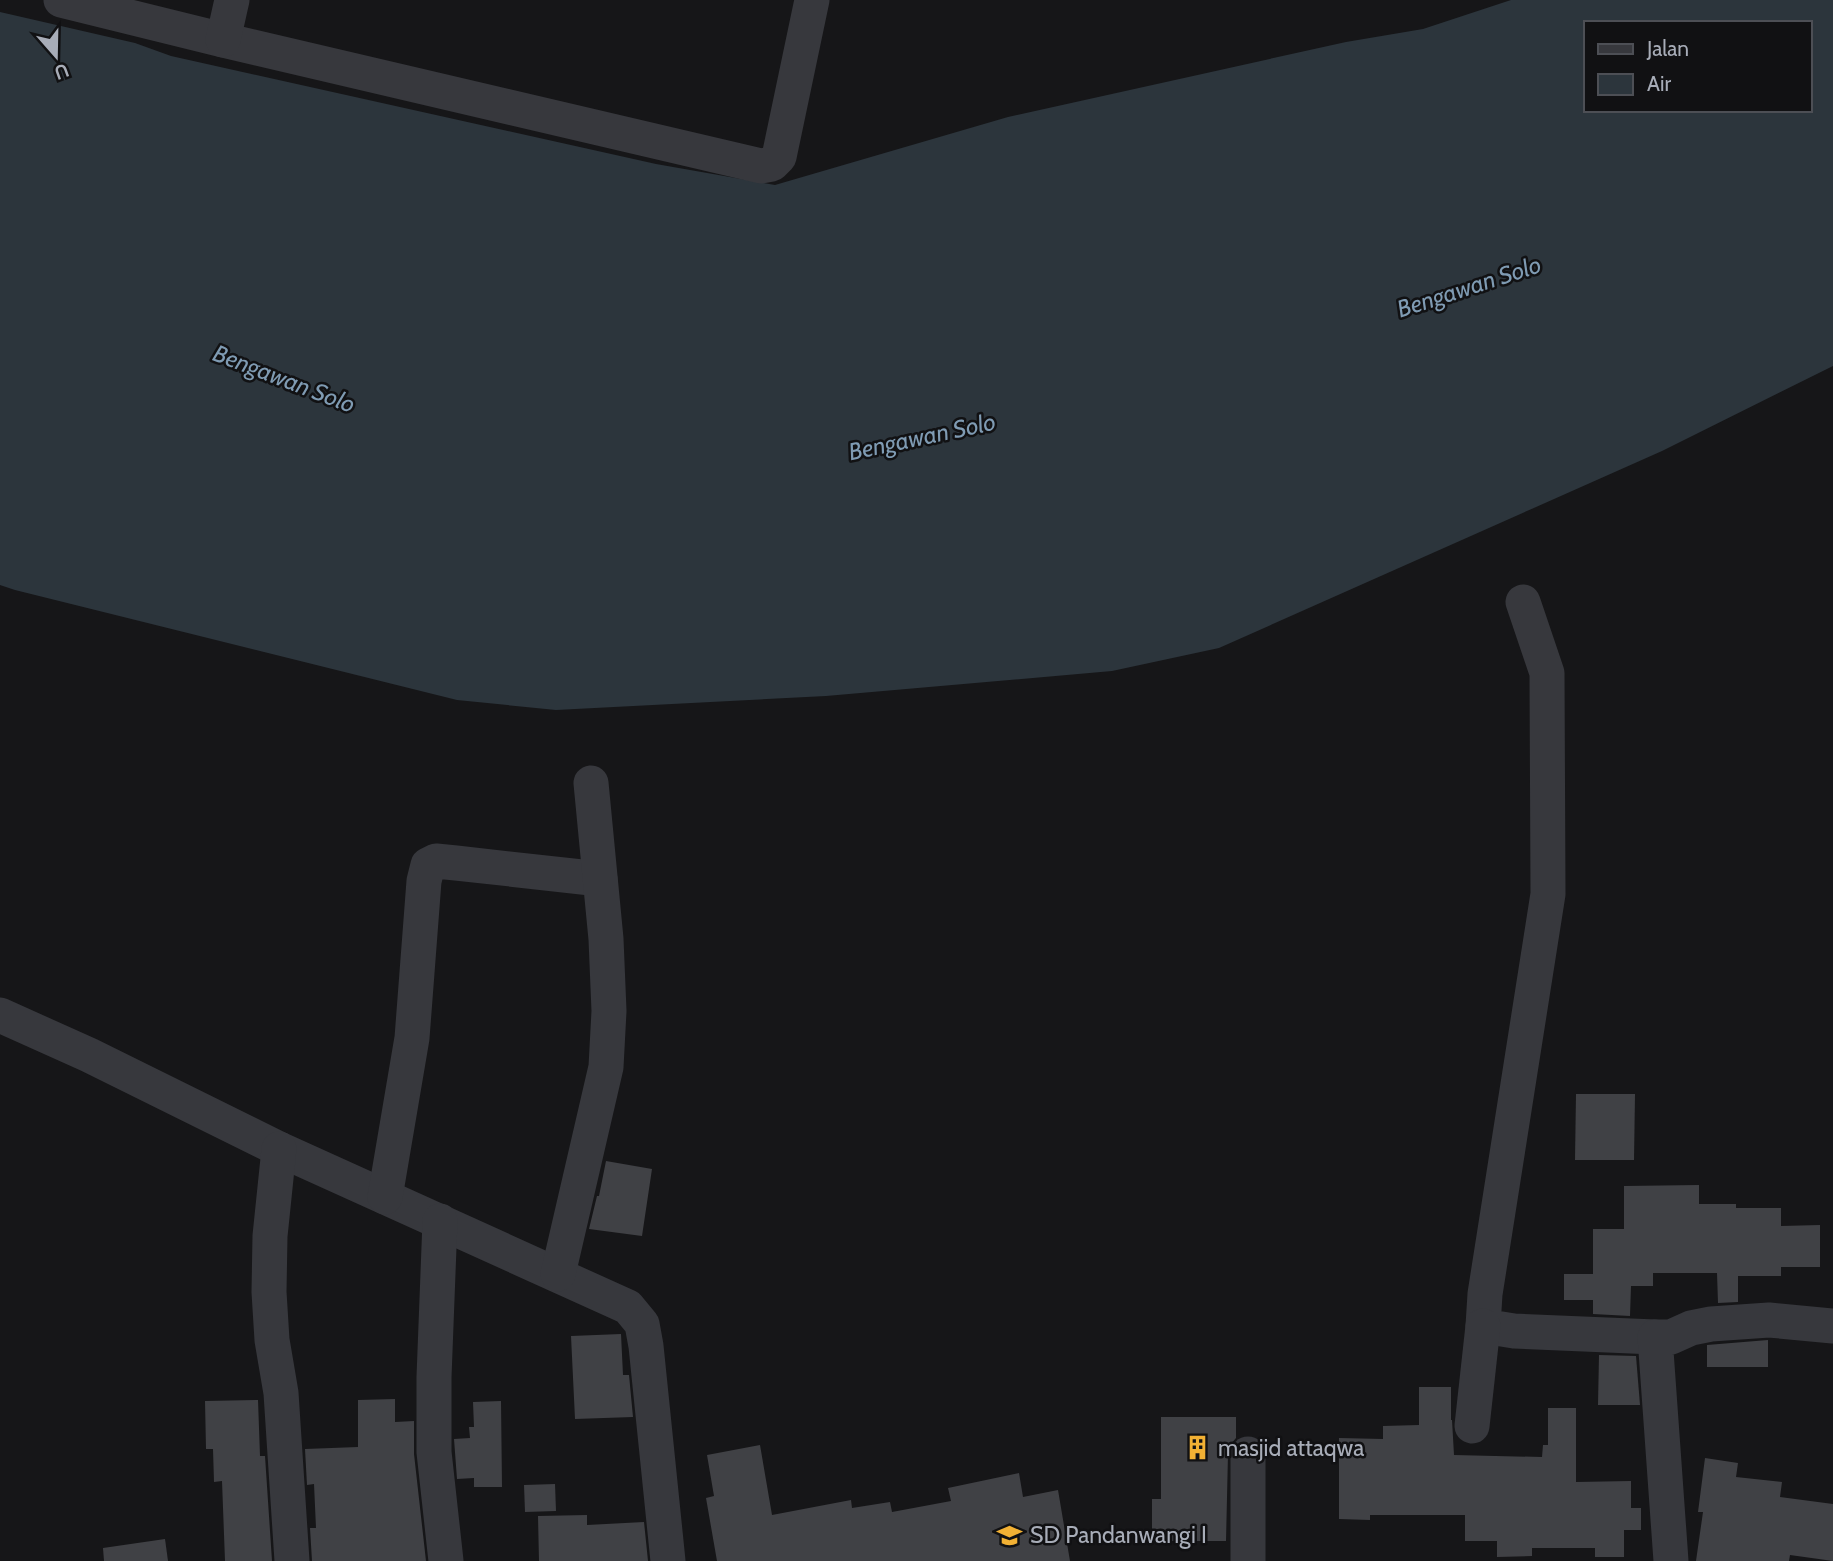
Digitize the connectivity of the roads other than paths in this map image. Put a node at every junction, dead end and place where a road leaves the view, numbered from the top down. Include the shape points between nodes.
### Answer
1 (61, 0) edge
2 (232, 0) edge
3 (812, 0) edge
4 (223, 40) junction
5 (1523, 602) dead end
6 (591, 783) dead end
7 (600, 879) junction
8 (0, 1014) edge
9 (279, 1149) junction
10 (385, 1197) junction
11 (440, 1221) junction
12 (558, 1274) junction
13 (1483, 1326) junction
14 (1833, 1326) edge
15 (1655, 1337) junction
16 (1472, 1426) dead end
17 (1248, 1454) dead end
18 (292, 1561) edge
19 (446, 1561) edge
20 (668, 1561) edge
21 (1248, 1561) edge
22 (1671, 1561) edge

1 - 4 street
2 - 4 street
3 - 4 street via 779,157 761,166
5 - 13 street via 1547,673 1548,894
6 - 7 street
7 - 10 street via 428,864 412,1038
7 - 12 street via 609,1011 606,1067
8 - 9 street
9 - 10 street
9 - 18 street via 269,1292
10 - 11 street
11 - 12 street
11 - 19 street via 434,1452
12 - 20 street via 628,1307 642,1324
13 - 15 street
13 - 16 street
14 - 15 street via 1769,1320 1711,1324 1671,1337
15 - 22 street
17 - 21 street

